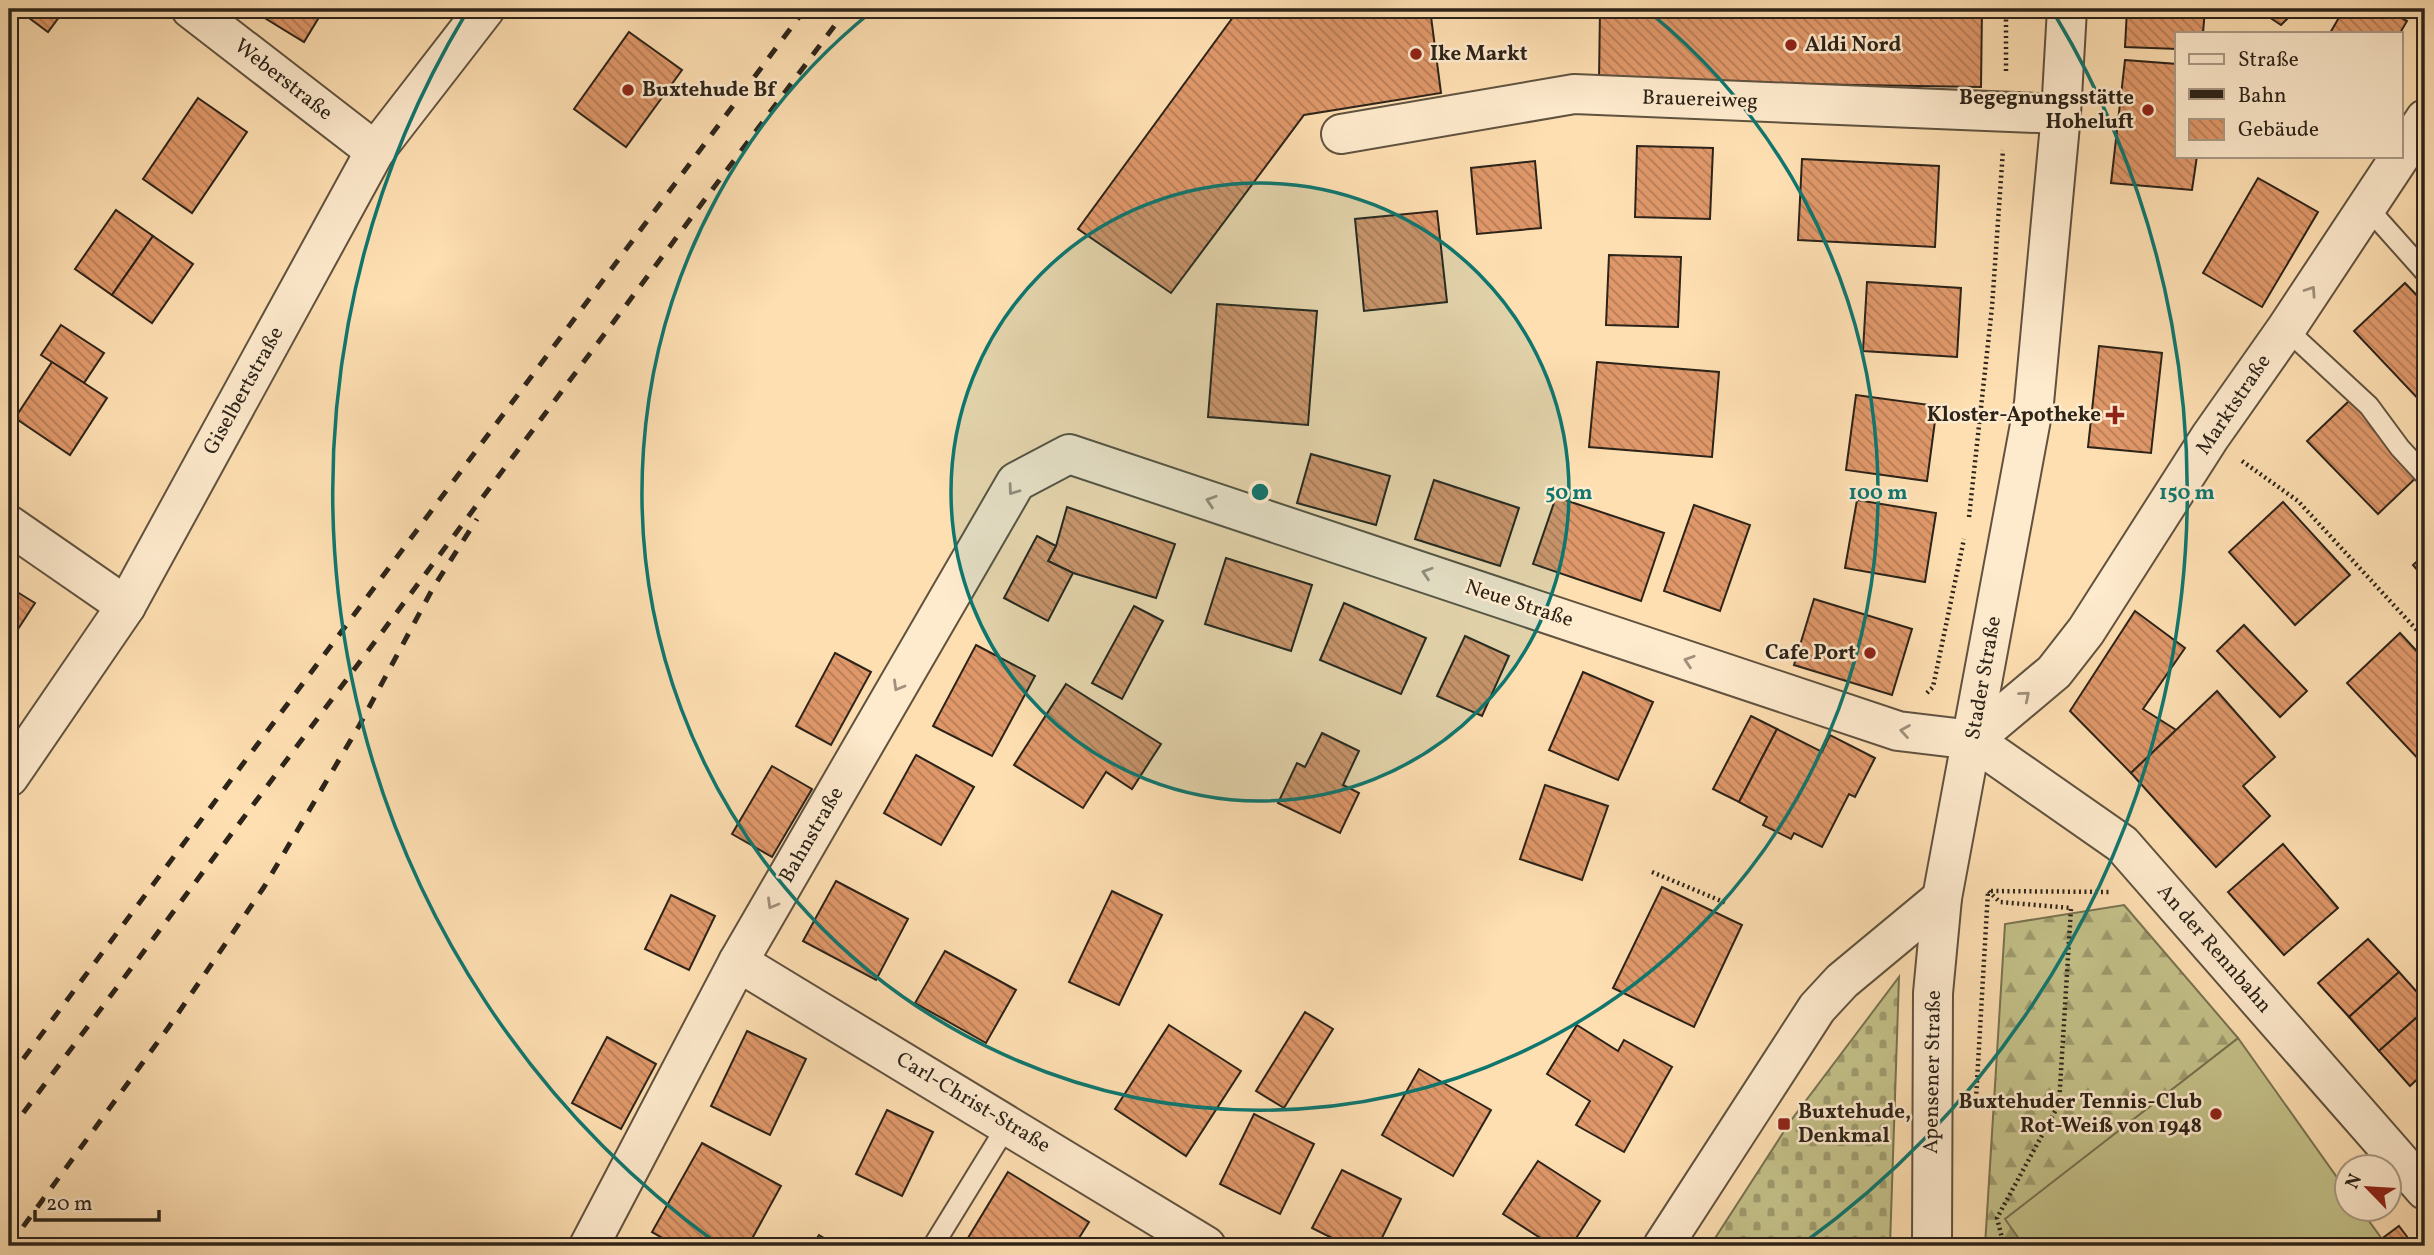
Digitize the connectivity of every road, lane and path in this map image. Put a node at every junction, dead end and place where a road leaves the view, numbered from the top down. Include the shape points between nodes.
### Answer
1 (191, 9) edge
2 (485, 9) edge
3 (2006, 9) edge
4 (2067, 9) edge
5 (2006, 113) junction
6 (2062, 114) junction
7 (2425, 119) edge
8 (1341, 134) dead end
9 (375, 151) junction
10 (2402, 154) edge
11 (2399, 158) edge
12 (2367, 207) junction
13 (2425, 272) edge
14 (2286, 329) junction
15 (2210, 437) junction
16 (1069, 454) joint
17 (2425, 475) edge
18 (1968, 519) dead end
19 (9, 525) edge
20 (1966, 532) dead end
21 (126, 606) junction
22 (2425, 639) edge
23 (1898, 731) junction
24 (1973, 740) junction
25 (9, 777) edge
26 (1652, 872) dead end
27 (1988, 891) junction
28 (2112, 892) dead end
29 (1942, 898) junction
30 (1726, 903) dead end
31 (738, 962) junction
32 (1976, 1110) dead end
33 (1008, 1124) junction
34 (2425, 1190) edge
35 (589, 1246) edge
36 (933, 1246) edge
37 (1206, 1246) edge
38 (1663, 1246) edge
39 (1932, 1246) edge
40 (2004, 1246) edge

1 - 9 street, Weberstraße
2 - 9 street, Giselbertstraße
3 - 5 path
4 - 6 street, Stader Straße
5 - 6 street, Brauereiweg
5 - 8 street, Brauereiweg via 1574,94
5 - 18 path via 1992,307
6 - 24 street, Stader Straße via 2034,403
7 - 10 street, Marktstraße
9 - 21 street, Giselbertstraße
11 - 12 street, Marktstraße
12 - 13 lane
14 -> 12 street, Marktstraße
14 - 15 street, Marktstraße
14 - 17 lane via 2369,406
15 - 22 path via 2298,501
24 -> 15 street, Marktstraße via 2054,672 2086,631
23 -> 16 street, Neue Straße
16 -> 31 street, Bahnstraße via 1016,482
19 - 21 street
20 - 23 path via 1933,687 1920,701 1909,701
21 - 25 street, Giselbertstraße
24 -> 23 street, Neue Straße
24 - 29 street, Stader Straße
24 - 34 street, An der Rennbahn via 2122,844
26 - 30 path
27 - 28 path
27 - 32 path
27 - 40 path via 2000,902 2071,908 2059,1104 1997,1218
29 - 38 street via 1842,981 1817,1008
29 - 39 street, Apensener Straße via 1933,993
31 - 33 street, Carl-Christ-Straße
31 - 35 street, Bahnstraße
33 - 36 lane
33 - 37 street, Carl-Christ-Straße

